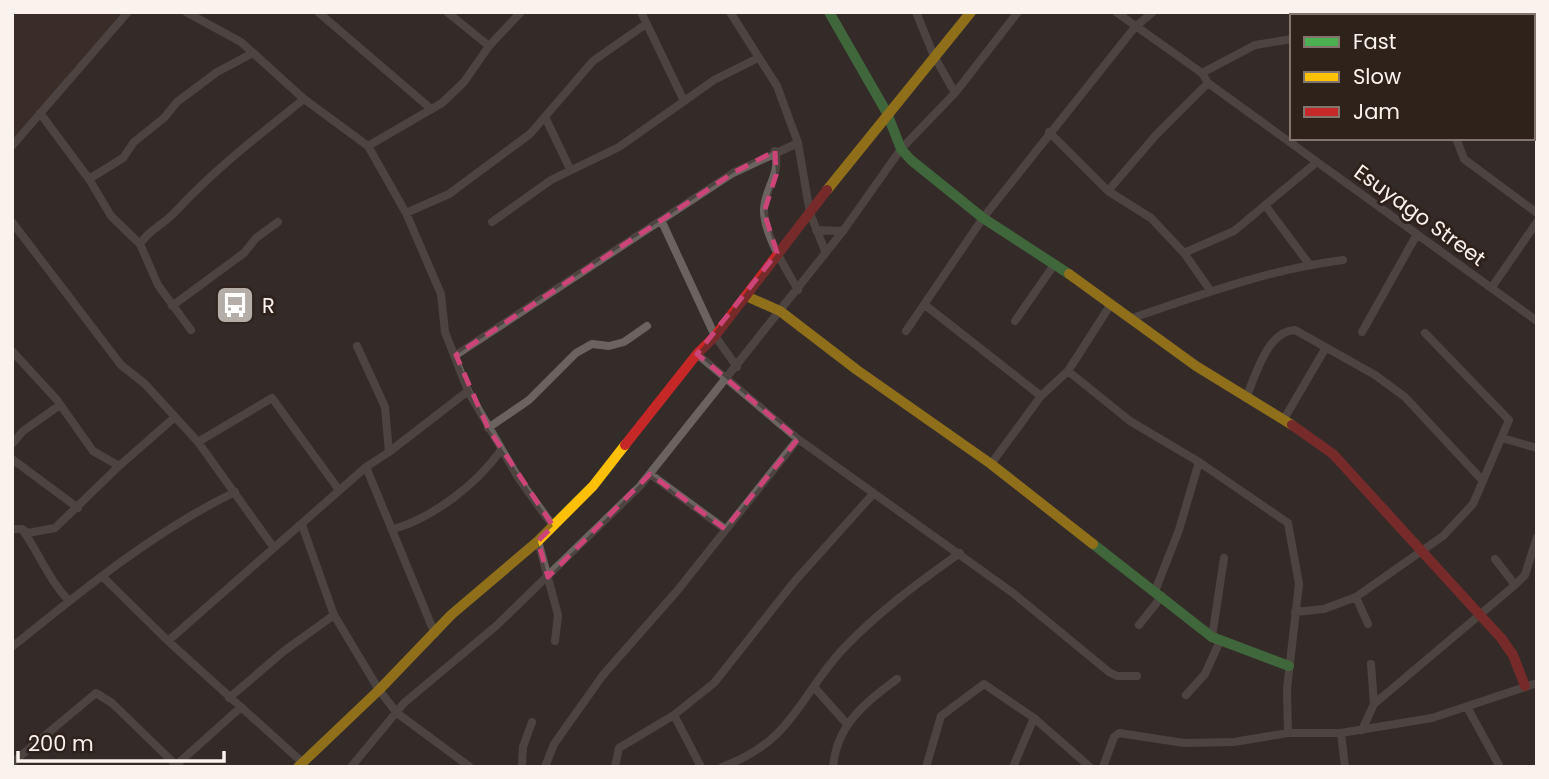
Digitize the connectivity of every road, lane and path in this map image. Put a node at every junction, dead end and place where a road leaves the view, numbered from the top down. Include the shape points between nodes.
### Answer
1 (128, 12) edge
2 (186, 12) edge
3 (318, 12) edge
4 (447, 12) edge
5 (521, 12) edge
6 (641, 12) edge
7 (730, 12) edge
8 (830, 12) edge
9 (916, 12) edge
10 (971, 12) edge
11 (1018, 12) edge
12 (1116, 12) edge
13 (1153, 12) edge
14 (646, 24) junction
15 (1135, 27) junction
16 (1290, 39) edge
17 (489, 46) junction
18 (251, 54) junction
19 (933, 56) junction
20 (758, 58) junction
21 (1202, 73) junction
22 (1208, 83) junction
23 (955, 93) junction
24 (304, 99) junction
25 (684, 101) junction
26 (430, 108) junction
27 (40, 113) junction
28 (887, 113) junction
29 (546, 119) junction
30 (1049, 132) junction
31 (1457, 140) edge
32 (798, 143) junction
33 (12, 146) edge
34 (368, 146) junction
35 (901, 149) junction
36 (775, 151) junction
37 (1317, 162) junction
38 (570, 169) junction
39 (89, 179) junction
40 (1108, 191) junction
41 (1265, 205) junction
42 (406, 213) junction
43 (810, 213) junction
44 (1537, 213) edge
45 (983, 218) junction
46 (12, 222) edge
47 (278, 222) dead end
48 (492, 222) dead end
49 (662, 222) junction
50 (1537, 222) edge
51 (816, 230) junction
52 (844, 231) junction
53 (146, 234) junction
54 (1416, 236) junction
55 (130, 237) junction
56 (140, 244) junction
57 (825, 251) junction
58 (777, 253) junction
59 (1184, 253) junction
60 (1343, 260) dead end
61 (1309, 264) junction
62 (1054, 265) junction
63 (1492, 287) junction
64 (797, 290) junction
65 (1210, 290) junction
66 (746, 296) junction
67 (1111, 304) junction
68 (925, 305) junction
69 (172, 306) junction
70 (780, 311) junction
71 (1132, 318) junction
72 (1015, 321) dead end
73 (1537, 321) edge
74 (647, 326) dead end
75 (191, 330) dead end
76 (906, 331) dead end
77 (1362, 332) dead end
78 (1425, 333) dead end
79 (715, 336) junction
80 (358, 346) dead end
81 (1325, 349) junction
82 (12, 351) edge
83 (696, 354) junction
84 (456, 355) junction
85 (737, 367) junction
86 (1068, 371) junction
87 (727, 378) junction
88 (467, 391) junction
89 (1041, 396) junction
90 (1246, 398) junction
91 (60, 405) junction
92 (175, 417) junction
93 (1284, 419) junction
94 (488, 428) junction
95 (1502, 438) junction
96 (798, 439) junction
97 (198, 442) junction
98 (12, 444) edge
99 (1537, 448) edge
100 (501, 450) junction
101 (388, 452) junction
102 (12, 459) edge
103 (1199, 462) junction
104 (990, 464) junction
105 (119, 466) junction
106 (366, 467) junction
107 (650, 474) junction
108 (1483, 481) junction
109 (339, 490) junction
110 (235, 492) junction
111 (873, 494) junction
112 (78, 508) junction
113 (302, 524) junction
114 (553, 526) junction
115 (725, 528) junction
116 (17, 529) edge
117 (394, 529) junction
118 (1537, 537) edge
119 (538, 541) junction
120 (274, 548) junction
121 (1419, 550) junction
122 (960, 553) junction
123 (1224, 558) dead end
124 (1495, 559) dead end
125 (548, 577) junction
126 (104, 578) junction
127 (1515, 585) junction
128 (1159, 594) junction
129 (1356, 597) junction
130 (69, 601) junction
131 (1294, 612) junction
132 (334, 615) junction
133 (1480, 616) junction
134 (1368, 624) dead end
135 (1139, 625) dead end
136 (435, 634) junction
137 (1216, 639) junction
138 (168, 641) junction
139 (555, 641) dead end
140 (12, 647) edge
141 (1371, 664) dead end
142 (1289, 666) junction
143 (1137, 676) dead end
144 (897, 679) dead end
145 (1531, 685) edge
146 (815, 688) junction
147 (379, 690) junction
148 (1186, 695) dead end
149 (229, 698) junction
150 (1374, 704) junction
151 (1467, 707) junction
152 (240, 708) junction
153 (397, 713) junction
154 (674, 715) junction
155 (1034, 718) junction
156 (532, 722) dead end
157 (846, 723) junction
158 (1362, 730) junction
159 (1288, 733) junction
160 (1340, 733) junction
161 (16, 763) edge
162 (300, 765) edge
163 (175, 766) edge
164 (351, 767) edge
165 (470, 767) edge
166 (522, 767) edge
167 (545, 767) edge
168 (615, 767) edge
169 (702, 767) edge
170 (722, 767) edge
171 (833, 767) edge
172 (926, 767) edge
173 (1013, 767) edge
174 (1090, 767) edge
175 (1103, 767) edge
176 (1345, 767) edge
177 (1500, 767) edge

1 - 27 street
2 - 18 street via 241,42
3 - 26 street
4 - 17 street
5 - 17 street
6 - 14 street
7 - 20 street
8 - 28 street
9 - 19 street
10 - 19 street
11 - 23 street
12 - 15 street, Esuyago Street
13 - 15 street
14 - 25 street
14 - 29 street via 593,61
15 - 21 street, Esuyago Street
15 - 30 street
16 - 21 street via 1255,45
17 - 26 street via 464,82
18 - 24 street
18 - 39 street via 177,102 134,142 124,158
19 - 23 street
19 - 28 street
20 - 25 street
20 - 32 street via 777,86
21 - 22 street, Esuyago Street
22 - 37 street, Esuyago Street
22 - 40 street
23 - 35 street
24 - 34 street
24 - 53 street via 231,156 171,216
25 - 38 street via 629,141
26 - 34 street
27 - 33 street
27 - 39 street
28 - 35 street
28 - 43 street
29 - 38 street
29 - 42 street via 449,194
30 - 40 street
30 - 45 street
31 - 44 street via 1464,159
32 - 36 street
32 - 43 street
34 - 42 street
35 - 45 street
35 - 52 street
36 - 49 street via 733,173
36 - 58 street via 776,175 764,212
37 - 41 street
37 - 54 street, Esuyago Street
38 - 48 street
39 - 55 street
40 - 59 street via 1151,218
41 - 59 street via 1234,231
41 - 61 street
42 - 84 street via 441,294 445,332
43 - 51 street
43 - 58 street
45 - 62 street
45 - 68 street
46 - 92 street via 121,365
47 - 69 street
49 - 79 street
49 - 84 street
50 - 63 street
51 - 52 street
51 - 57 street
52 - 57 street
53 - 55 street
53 - 56 street
54 - 63 street, Esuyago Street
54 - 77 street
55 - 56 street
56 - 69 street
57 - 64 street
58 - 64 street
58 - 66 street
59 - 65 street
60 - 61 street
61 - 65 street
62 - 67 street
62 - 72 street
63 - 73 street, Esuyago Street
64 - 70 street
65 - 71 street
66 - 70 street
66 - 79 street
67 - 71 street
67 - 86 street
68 - 76 street
68 - 89 street
69 - 75 street
70 - 85 street
70 - 104 street
71 - 90 street
74 - 94 street via 624,342 592,344 576,353 530,400
78 - 95 street via 1509,420
79 - 83 street
79 - 85 street
80 - 101 street via 385,407
81 - 90 street via 1308,336 1287,330 1264,356
81 - 93 street
81 - 108 street via 1405,397
82 - 91 street
83 - 87 street
83 - 114 street via 602,476
84 - 88 street
85 - 87 street
86 - 89 street
86 - 103 street via 1129,421
87 - 96 street
87 - 107 street
88 - 94 street
88 - 101 street
89 - 104 street
90 - 93 street
91 - 98 street
91 - 105 street via 93,451
92 - 97 street
92 - 105 street
93 - 121 street via 1332,454
94 - 100 street
95 - 99 street
95 - 108 street
96 - 111 street
96 - 115 street
97 - 109 street via 272,398
97 - 110 street
100 - 114 street
100 - 117 street via 426,517
101 - 106 street
102 - 112 street
103 - 128 street
103 - 131 street via 1288,523 1298,573
104 - 128 street
105 - 112 street
106 - 109 street
106 - 117 street
107 - 115 street
107 - 125 street
108 - 121 street via 1462,517 1443,536
109 - 113 street
110 - 120 street
110 - 126 street via 191,513
111 - 122 street
111 - 154 street via 794,582 714,683
112 - 116 street via 55,528 27,533
113 - 120 street
113 - 132 street
114 - 119 street
115 - 167 street via 677,591 603,674 554,744
116 - 130 street via 38,552 47,576
117 - 136 street
118 - 127 street via 1525,575
119 - 125 street
119 - 136 street via 450,615
120 - 138 street
121 - 129 street
121 - 133 street
122 - 143 street via 1109,672
122 - 146 street via 905,593 845,647
123 - 137 street
124 - 127 street
125 - 139 street via 558,615
125 - 153 street
126 - 130 street
126 - 138 street
127 - 133 street
128 - 135 street
128 - 137 street
129 - 131 street via 1324,609
129 - 134 street
130 - 140 street
131 - 142 street
132 - 147 street
132 - 149 street
133 - 145 street via 1507,646
133 - 150 street
136 - 147 street
137 - 142 street
137 - 148 street via 1205,674
138 - 149 street
141 - 150 street
142 - 159 street
144 - 157 street
145 - 151 street
146 - 157 street
146 - 170 street via 762,749
147 - 153 street
147 - 162 street
149 - 152 street
150 - 158 street
151 - 158 street
151 - 177 street
152 - 162 street
152 - 163 street
153 - 164 street
153 - 165 street
154 - 168 street via 619,748
154 - 169 street
155 - 172 street via 991,686 977,686 942,716
155 - 173 street
155 - 174 street
156 - 166 street
157 - 171 street
158 - 160 street
159 - 160 street
159 - 175 street via 1184,743 1119,733
160 - 176 street
161 - 163 street via 96,693

